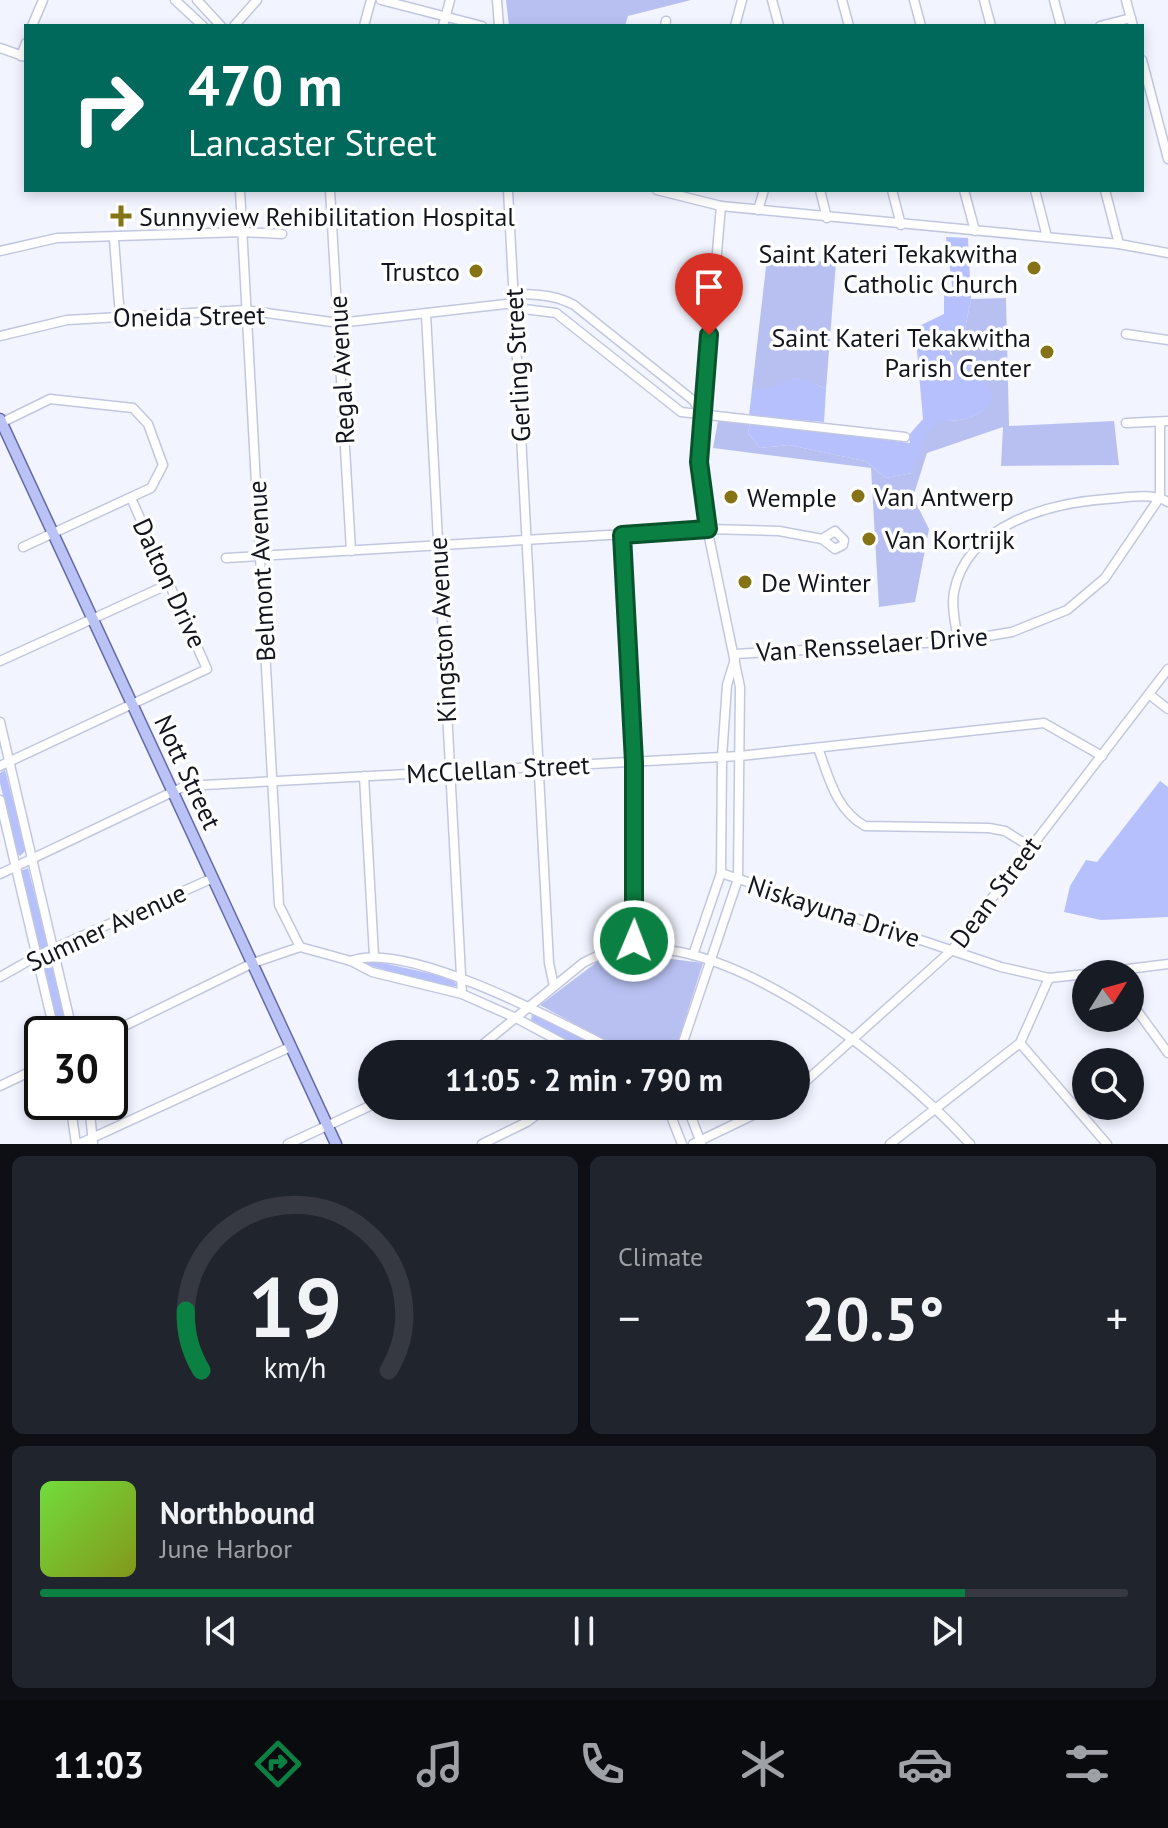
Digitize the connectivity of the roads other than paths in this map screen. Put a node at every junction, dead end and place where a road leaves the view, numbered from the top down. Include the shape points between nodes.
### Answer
1 (43, 0) edge
2 (175, 0) edge
3 (197, 0) edge
4 (257, 0) edge
5 (371, 0) edge
6 (381, 0) edge
7 (450, 0) edge
8 (497, 0) edge
9 (742, 0) edge
10 (772, 0) edge
11 (842, 0) edge
12 (914, 0) edge
13 (984, 0) edge
14 (1054, 0) edge
15 (1126, 0) edge
16 (444, 21) edge
17 (1132, 22) edge
18 (33, 24) edge
19 (201, 24) edge
20 (219, 24) edge
21 (236, 24) edge
22 (365, 24) edge
23 (467, 24) edge
24 (499, 24) edge
25 (736, 24) edge
26 (778, 24) edge
27 (848, 24) edge
28 (920, 24) edge
29 (990, 24) edge
30 (1060, 24) edge
31 (0, 48) edge
32 (24, 57) edge
33 (1144, 68) edge
34 (1168, 159) edge
35 (240, 192) edge
36 (330, 192) edge
37 (508, 192) edge
38 (763, 192) edge
39 (820, 192) edge
40 (893, 192) edge
41 (965, 192) edge
42 (1036, 192) edge
43 (1106, 192) edge
44 (691, 194) edge
45 (721, 206) junction
46 (758, 210) junction
47 (827, 218) junction
48 (901, 225) junction
49 (975, 231) junction
50 (242, 232) junction
51 (282, 234) dead end
52 (1047, 237) junction
53 (114, 239) junction
54 (1119, 244) junction
55 (0, 251) edge
56 (1164, 251) edge
57 (514, 303) junction
58 (245, 310) junction
59 (426, 314) junction
60 (120, 317) junction
61 (339, 323) junction
62 (1126, 334) dead end
63 (0, 336) edge
64 (1168, 340) edge
65 (701, 415) junction
66 (2, 420) edge
67 (1164, 421) edge
68 (1126, 423) dead end
69 (905, 437) dead end
70 (131, 498) junction
71 (1164, 500) edge
72 (708, 529) junction
73 (53, 532) junction
74 (622, 535) junction
75 (822, 539) dead end
76 (526, 540) junction
77 (438, 546) junction
78 (23, 547) dead end
79 (351, 551) junction
80 (260, 555) junction
81 (226, 558) dead end
82 (169, 584) junction
83 (93, 619) junction
84 (958, 641) junction
85 (736, 654) junction
86 (0, 661) edge
87 (1168, 669) edge
88 (1150, 695) junction
89 (133, 706) junction
90 (1168, 709) edge
91 (0, 722) edge
92 (818, 748) junction
93 (740, 756) junction
94 (1102, 756) junction
95 (722, 757) junction
96 (634, 762) junction
97 (5, 764) edge
98 (539, 766) junction
99 (450, 771) junction
100 (364, 776) junction
101 (273, 781) junction
102 (173, 791) junction
103 (0, 800) edge
104 (1029, 846) junction
105 (31, 856) junction
106 (15, 865) junction
107 (721, 873) junction
108 (0, 874) edge
109 (213, 878) junction
110 (738, 879) junction
111 (300, 947) junction
112 (633, 947) junction
113 (952, 950) junction
114 (54, 951) junction
115 (693, 955) junction
116 (37, 956) junction
117 (374, 956) junction
118 (709, 960) junction
119 (351, 961) junction
120 (253, 963) junction
121 (1168, 964) edge
122 (1144, 968) edge
123 (1072, 976) edge
124 (0, 977) edge
125 (1049, 978) junction
126 (462, 980) junction
127 (554, 986) junction
128 (462, 994) junction
129 (530, 1007) junction
130 (51, 1016) edge
131 (69, 1016) edge
132 (516, 1018) junction
133 (1144, 1020) edge
134 (128, 1024) edge
135 (853, 1038) junction
136 (488, 1040) edge
137 (557, 1040) edge
138 (595, 1040) edge
139 (683, 1040) edge
140 (1020, 1043) junction
141 (290, 1047) junction
142 (1168, 1053) edge
143 (24, 1075) edge
144 (810, 1077) edge
145 (0, 1086) edge
146 (937, 1107) junction
147 (358, 1112) edge
148 (73, 1120) edge
149 (91, 1120) edge
150 (530, 1120) edge
151 (673, 1120) edge
152 (691, 1120) edge
153 (744, 1120) edge
154 (327, 1126) junction
155 (93, 1141) edge
156 (698, 1143) edge
157 (77, 1144) edge
158 (288, 1144) edge
159 (336, 1144) edge
160 (482, 1144) edge
161 (682, 1144) edge
162 (890, 1144) edge
163 (970, 1144) edge
164 (1107, 1144) edge

1 - 18 street
2 - 19 street
3 - 20 street
4 - 21 street
5 - 22 street
6 - 16 street
7 - 16 street
8 - 24 street
9 - 25 street
10 - 26 street
11 - 27 street
12 - 28 street
13 - 29 street
14 - 30 street
15 - 17 street
16 - 23 street
31 - 32 street
33 - 34 street
35 - 50 street, Belmont Avenue
36 - 61 street, Regal Avenue
37 - 57 street, Gerling Street
38 - 46 street
39 - 47 street
40 - 48 street
41 - 49 street
42 - 52 street
43 - 54 street
44 - 45 street
45 - 46 street
45 - 65 street
46 - 47 street
47 - 48 street
48 - 49 street
49 - 52 street
50 - 51 street
50 - 53 street
50 - 58 street, Belmont Avenue
52 - 54 street
53 - 55 street via 57,238
53 - 60 street
54 - 56 street
57 - 59 street, Oneida Street
57 - 65 street via 556,313 681,412
57 - 65 street, Oneida Street via 523,294 559,297 574,305 694,401
57 - 76 street, Gerling Street
58 - 60 street, Oneida Street
58 - 61 street, Oneida Street
58 - 80 street, Belmont Avenue
59 - 61 street, Oneida Street
59 - 77 street, Kingston Avenue
60 - 63 street, Oneida Street via 67,320
61 - 79 street, Regal Avenue
62 - 64 street
65 - 69 street
65 - 72 street via 699,462
66 - 70 street via 50,399 133,408 148,424 162,471 151,488
66 - 73 main road, Nott Street
67 - 68 street
67 - 71 street
70 - 73 street
70 - 82 street, Dalton Drive
71 - 84 street, Van Rensselaer Drive via 1089,595 1041,624
71 - 84 street via 1058,504 1035,511 985,541 958,576 953,596
72 - 74 street
72 - 75 street via 777,530
72 - 85 street
73 - 78 street
73 - 83 main road, Nott Street
74 - 76 street
74 - 96 street
76 - 77 street
76 - 98 street, Gerling Street
77 - 79 street
77 - 99 street, Kingston Avenue
79 - 80 street
80 - 81 street
80 - 101 street, Belmont Avenue
82 - 83 street
82 - 89 street, Dalton Drive via 207,669
83 - 86 street
83 - 89 main road, Nott Street
84 - 85 street, Van Rensselaer Drive
85 - 93 street
85 - 95 street via 727,685
87 - 88 street, Dean Street
88 - 90 street
88 - 94 street, Dean Street
89 - 97 street
89 - 102 main road, Nott Street
91 - 97 street
92 - 93 street, McClellan Street
92 - 94 street, McClellan Street via 1044,723
92 - 104 street via 841,806 865,826 989,828
93 - 95 street, McClellan Street
93 - 110 street
94 - 104 street, Dean Street
95 - 96 street, McClellan Street
95 - 107 street
96 - 98 street, McClellan Street
96 - 112 street
97 - 105 street
98 - 99 street, McClellan Street
98 - 127 street, Gerling Street
99 - 100 street, McClellan Street
99 - 126 street, Kingston Avenue
100 - 101 street, McClellan Street
100 - 117 street
101 - 102 street, McClellan Street
101 - 111 street, Belmont Avenue via 279,905
102 - 105 street, McClellan Street
102 - 109 main road, Nott Street
103 - 106 street
104 - 113 street, Dean Street
105 - 106 street, McClellan Street
105 - 114 street
106 - 108 street, McClellan Street
106 - 116 street
107 - 110 street, Niskayuna Drive
107 - 115 street
109 - 114 street, Sumner Avenue
109 - 120 main road, Nott Street
110 - 113 street, Niskayuna Drive
110 - 118 street
111 - 119 street
111 - 120 street
112 - 115 street
112 - 127 street via 602,952
113 - 125 street, Niskayuna Drive
113 - 135 street, Dean Street
114 - 116 street, Sumner Avenue
114 - 131 street
115 - 118 street
116 - 124 street, Sumner Avenue
116 - 130 street
117 - 119 street
117 - 126 street
118 - 135 street via 789,997
118 - 139 street
119 - 128 street via 372,972
120 - 134 street
120 - 141 main road, Nott Street
121 - 122 street, Niskayuna Drive
123 - 125 street, Niskayuna Drive
125 - 140 street
126 - 128 street, Kingston Avenue
126 - 129 street
127 - 129 street
128 - 132 street
129 - 132 street
129 - 138 street
132 - 136 street
132 - 137 street
133 - 142 street
135 - 144 street, Dean Street
135 - 146 street
140 - 146 street
140 - 164 street
141 - 154 main road, Nott Street
141 - 155 street
143 - 145 street
146 - 162 street
146 - 163 street
147 - 154 street
148 - 157 street
149 - 155 street
150 - 160 street
151 - 161 street
152 - 156 street
153 - 156 street
154 - 158 street
154 - 159 main road, Nott Street
155 - 157 street

